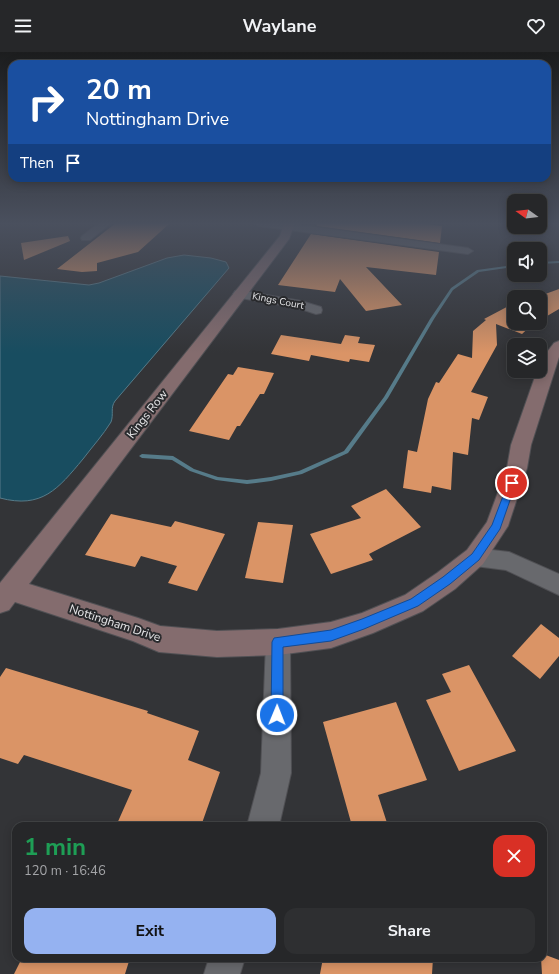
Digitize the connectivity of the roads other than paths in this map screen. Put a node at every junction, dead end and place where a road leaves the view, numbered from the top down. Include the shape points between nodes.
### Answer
1 (262, 266) edge
2 (239, 294) junction
3 (316, 310) dead end
4 (559, 346) edge
5 (475, 557) junction
6 (559, 585) edge
7 (5, 596) edge
8 (278, 642) junction
9 (264, 822) edge
10 (226, 962) edge
11 (222, 974) edge

1 - 2 street, Kings Row
2 - 3 street, Kings Court
2 - 7 street, Kings Row
4 - 5 street, Nottingham Drive via 549,360 497,526
5 - 6 street via 509,561
5 - 8 street, Nottingham Drive via 414,602 364,624 331,635
7 - 8 street, Nottingham Drive via 138,630 159,639 218,644
8 - 9 street via 276,773
10 - 11 street

